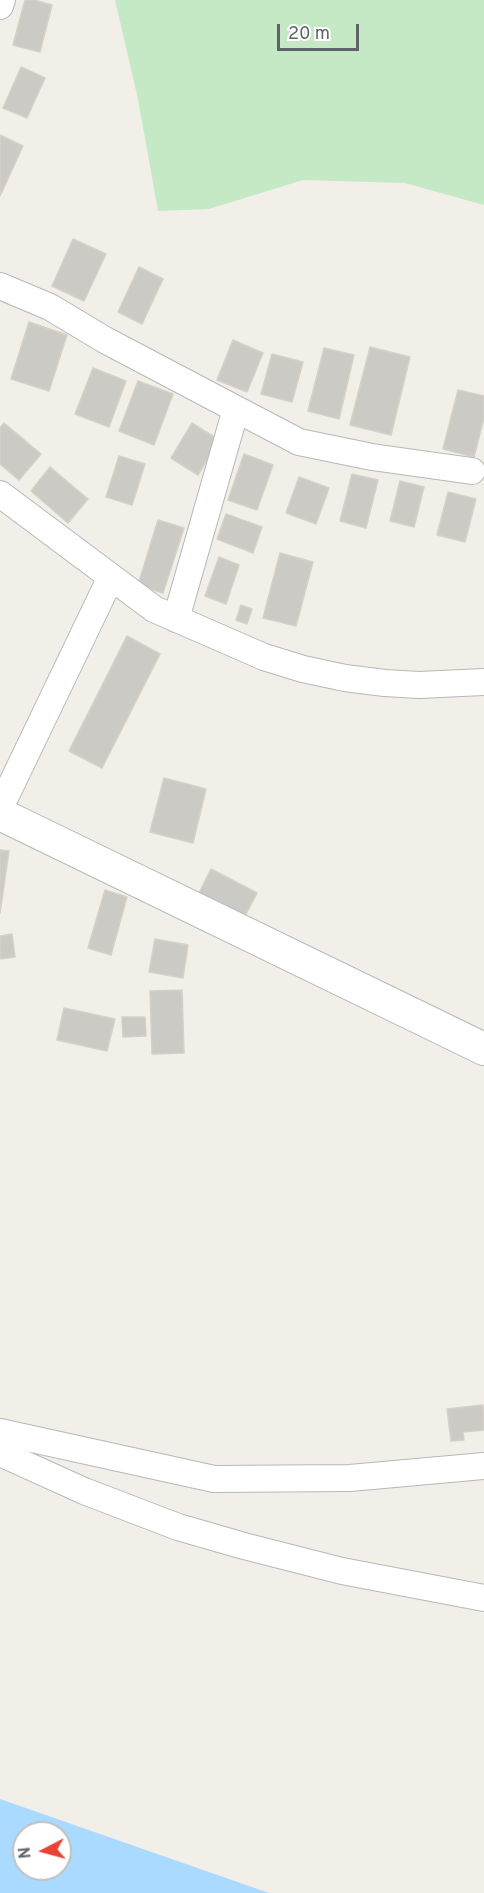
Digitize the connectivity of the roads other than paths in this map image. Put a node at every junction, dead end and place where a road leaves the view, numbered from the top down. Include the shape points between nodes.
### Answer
1 (2, 0) edge
2 (0, 6) edge
3 (0, 286) edge
4 (236, 409) junction
5 (472, 471) dead end
6 (0, 494) edge
7 (111, 577) junction
8 (176, 619) junction
9 (484, 682) edge
10 (0, 808) edge
11 (0, 814) edge
12 (484, 1049) edge
13 (0, 1432) edge
14 (0, 1453) edge
15 (484, 1466) edge
16 (484, 1598) edge

1 - 2 street
3 - 4 street via 50,307
4 - 5 street via 299,442
4 - 8 street
6 - 7 street
7 - 8 street via 154,609
7 - 10 street
8 - 9 street via 264,657 345,678 419,685
11 - 12 street
13 - 15 street via 214,1479 351,1478
14 - 16 street via 178,1527 342,1570

